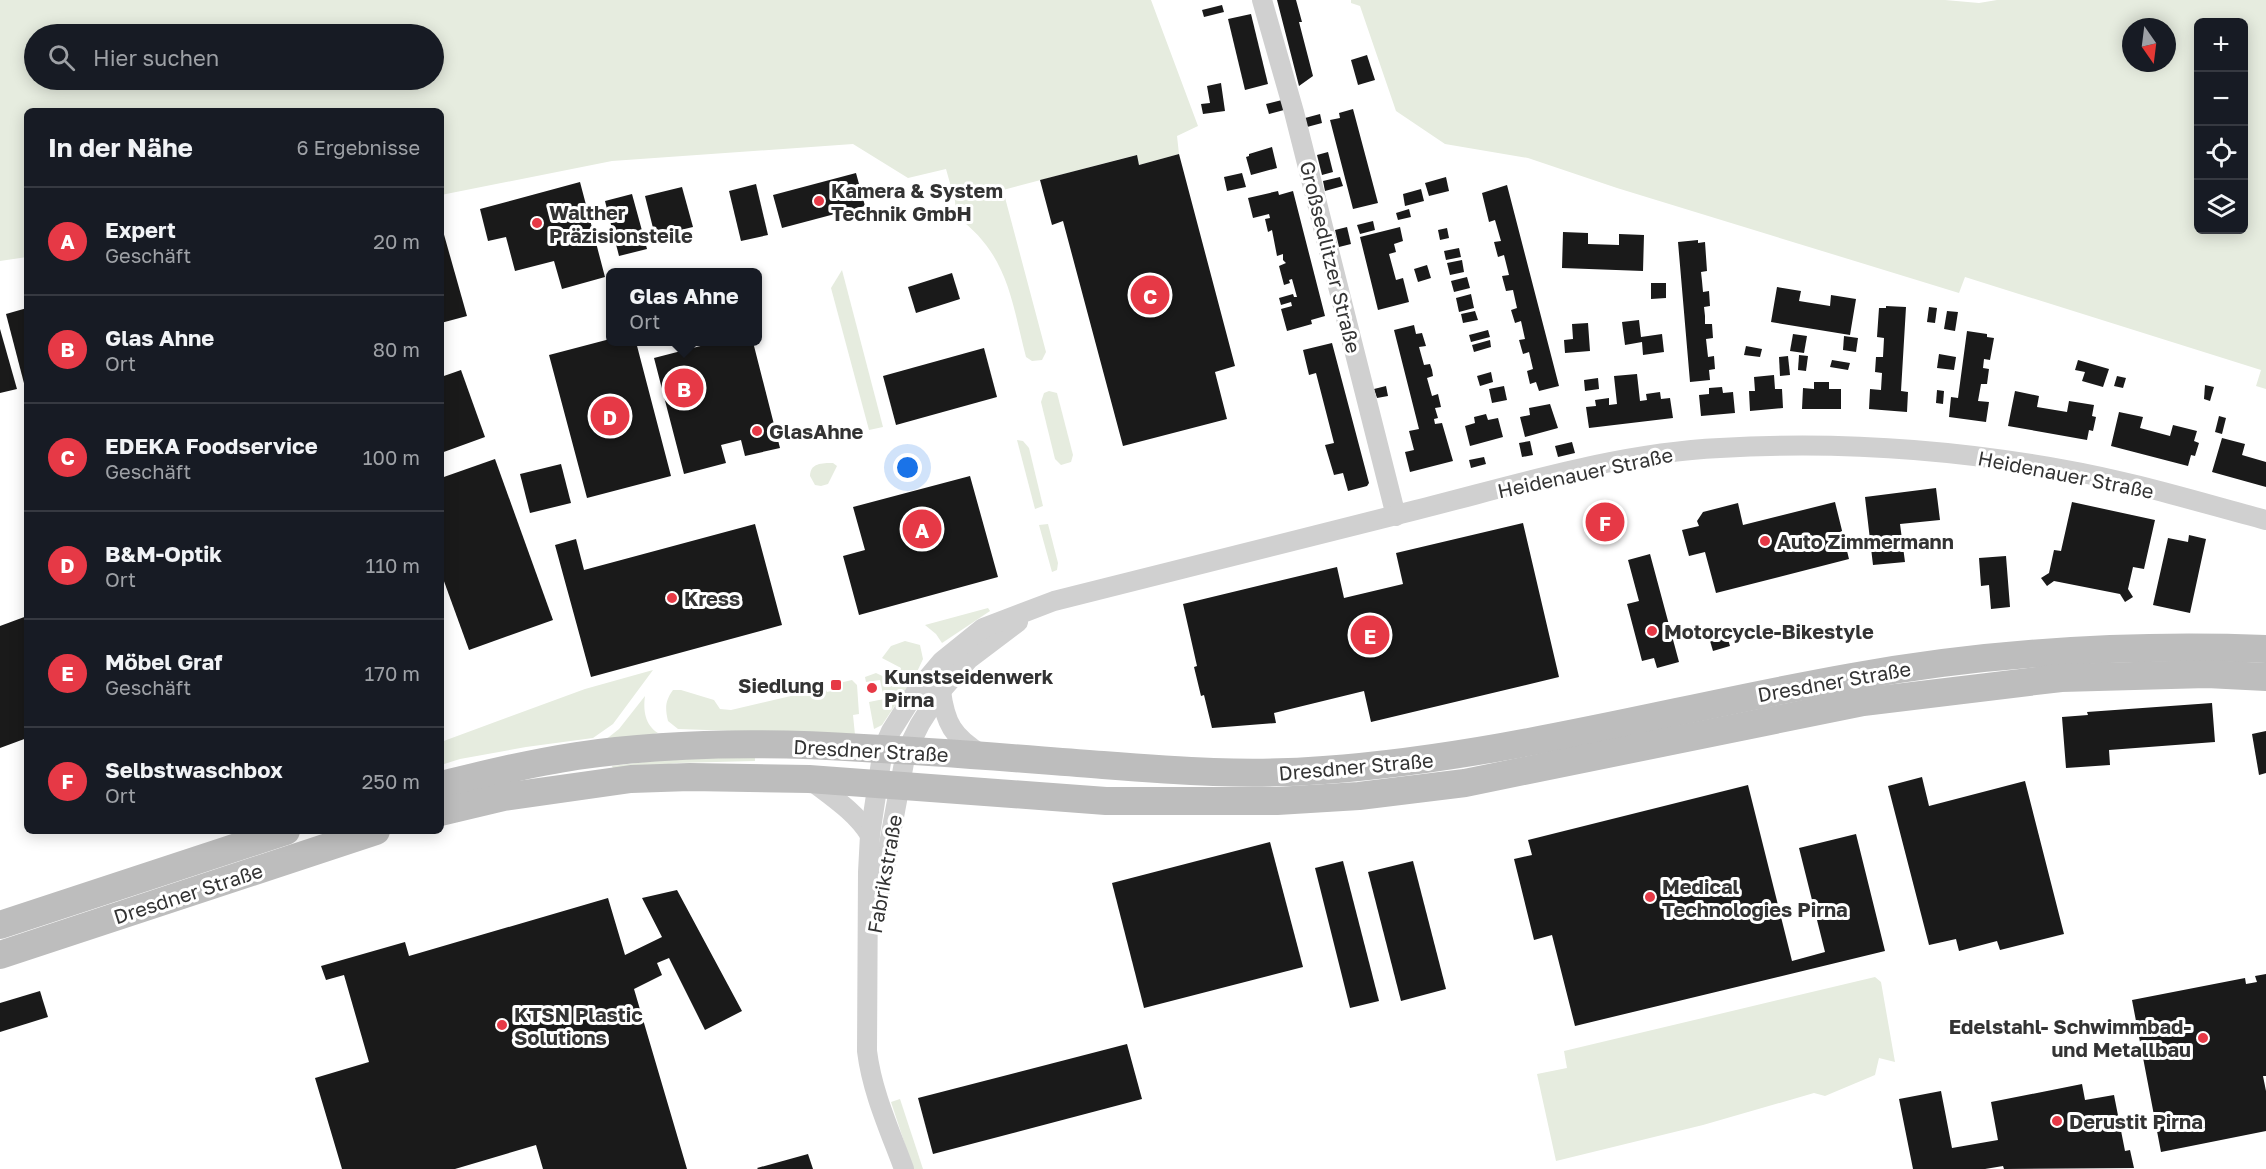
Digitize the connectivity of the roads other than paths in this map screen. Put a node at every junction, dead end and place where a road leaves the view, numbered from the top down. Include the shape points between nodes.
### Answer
1 (1262, 0) edge
2 (1396, 516) junction
3 (2266, 520) edge
4 (1054, 601) junction
5 (2266, 649) edge
6 (2266, 677) edge
7 (941, 691) junction
8 (895, 751) junction
9 (986, 756) junction
10 (809, 779) junction
11 (444, 784) edge
12 (889, 786) junction
13 (444, 811) edge
14 (277, 834) edge
15 (367, 834) edge
16 (870, 835) junction
17 (0, 926) edge
18 (0, 955) edge
19 (868, 961) junction
20 (904, 1169) edge

1 - 2 street, Großsedlitzer Straße
2 - 3 street, Heidenauer Straße via 1563,473 1656,454 1718,448 1833,446 1936,452 2064,469
2 - 4 street, Heidenauer Straße
4 - 7 street, Heidenauer Straße via 991,641
4 - 8 street, Heidenauer Straße via 983,628 942,661 891,731
5 - 9 main road, Dresdner Straße via 2138,647 1982,658 1857,675 1486,750 1321,771 1193,772
6 - 12 main road, Dresdner Straße via 2207,674 2061,678 1863,702 1465,783 1359,796 1277,801 1106,801
7 - 8 street, Heidenauer Straße via 920,724
7 - 9 street via 944,711 955,734
8 - 9 main road, Dresdner Straße
8 - 11 main road, Dresdner Straße via 746,745 672,747 580,756
8 - 12 street
10 - 12 main road, Dresdner Straße
10 - 13 main road, Dresdner Straße via 631,779 504,797
10 - 16 street, Fabrikstraße via 850,811
12 - 16 street, Fabrikstraße
12 - 19 street, Fabrikstraße
14 - 17 main road, Dresdner Straße
15 - 18 main road, Dresdner Straße
16 - 19 street, Fabrikstraße
19 - 20 street, Fabrikstraße via 869,1068

